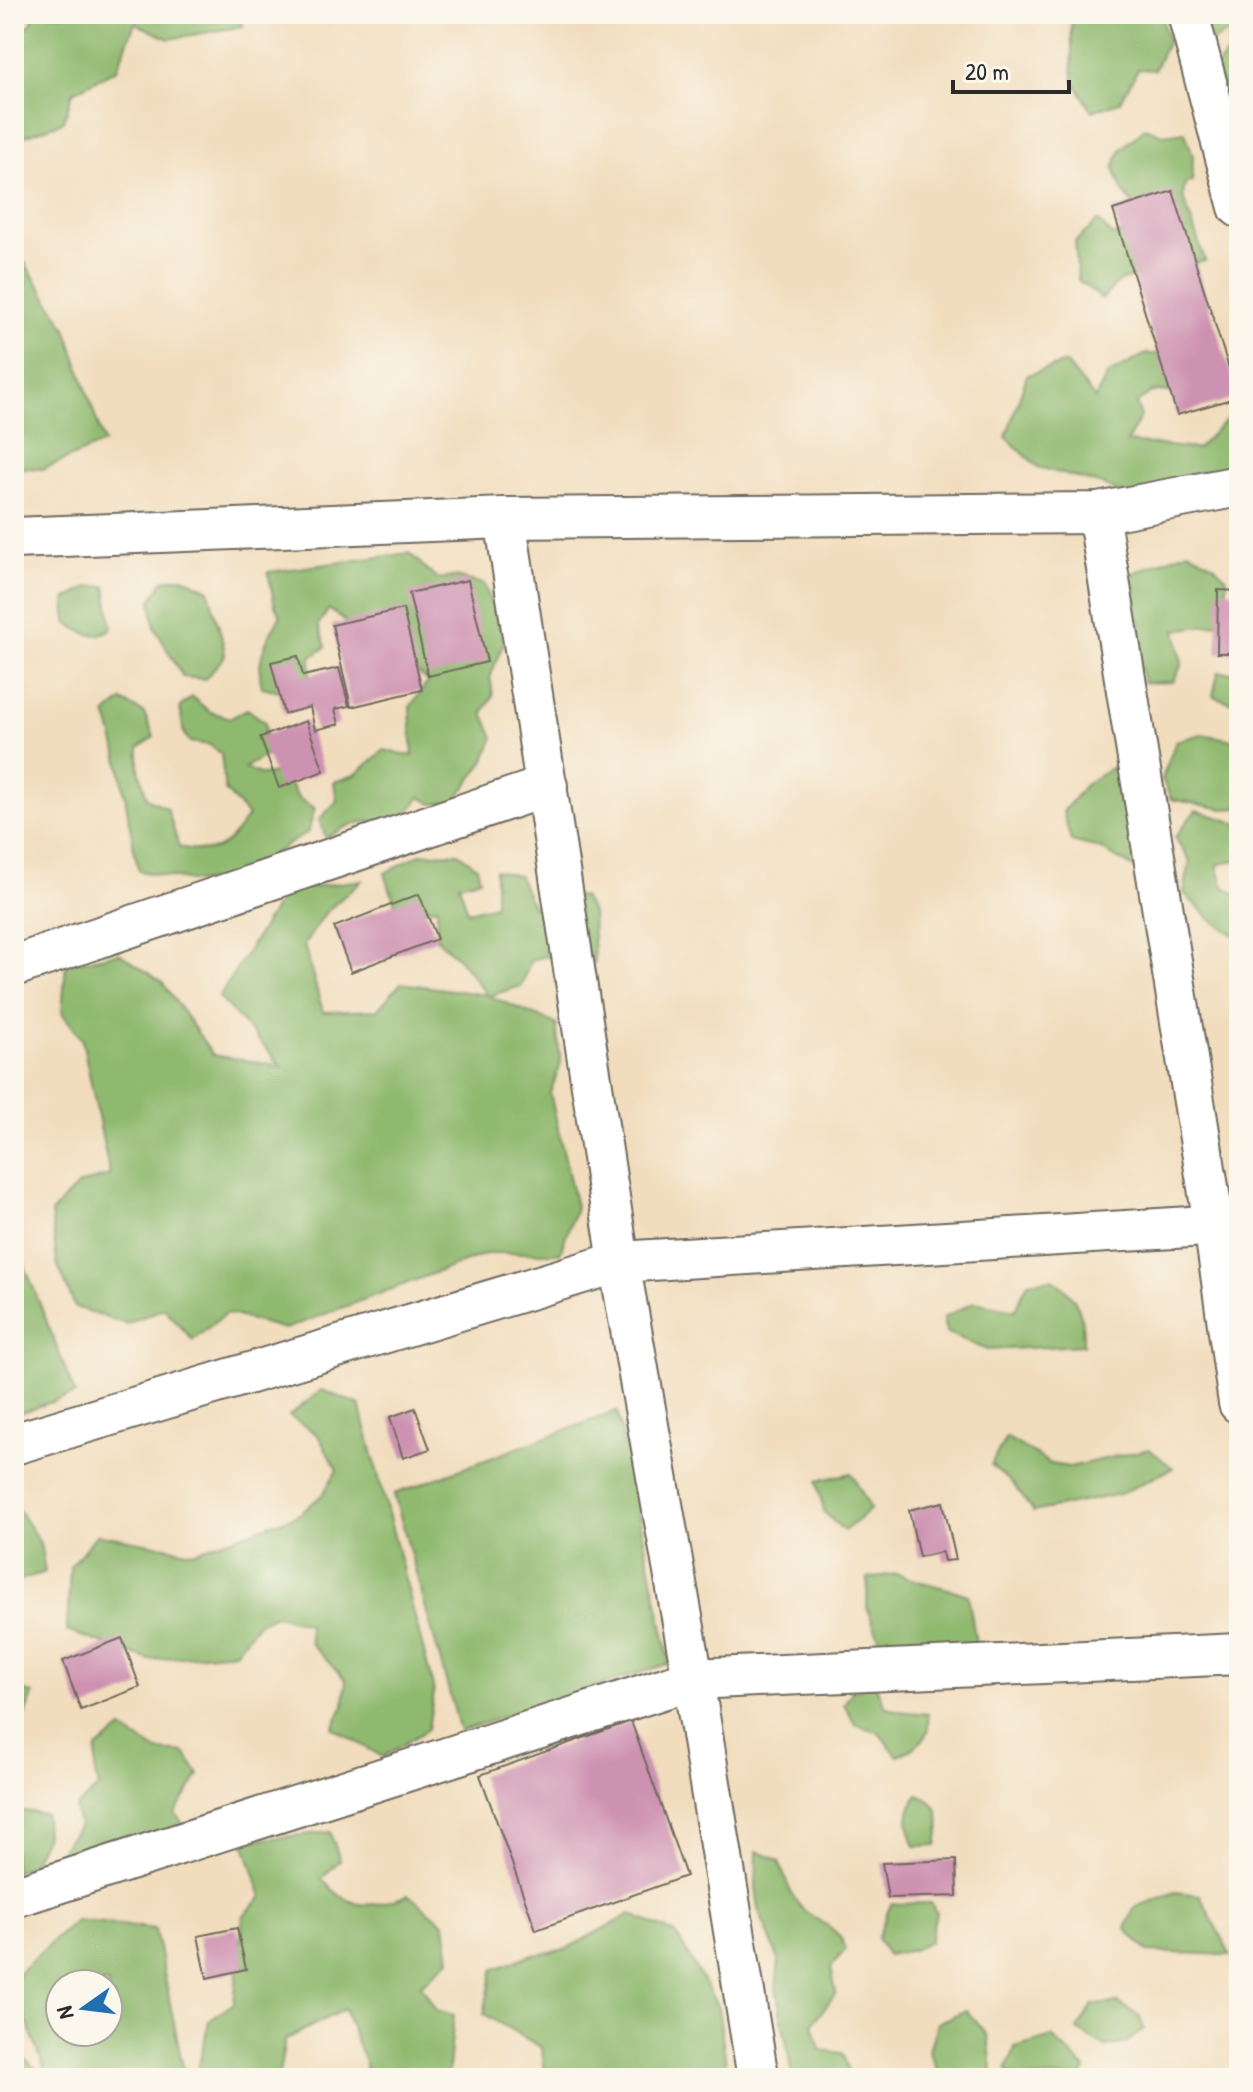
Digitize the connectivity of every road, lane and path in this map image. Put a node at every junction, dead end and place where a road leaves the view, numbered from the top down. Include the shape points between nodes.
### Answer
1 (1188, 14) edge
2 (1239, 207) edge
3 (1239, 486) edge
4 (1098, 513) junction
5 (505, 518) junction
6 (14, 538) edge
7 (547, 786) junction
8 (14, 966) edge
9 (1226, 1224) edge
10 (619, 1262) junction
11 (1239, 1403) edge
12 (14, 1444) edge
13 (1239, 1654) edge
14 (693, 1679) junction
15 (14, 1897) edge
16 (758, 2078) edge

1 - 2 street
3 - 4 street
4 - 5 street
4 - 9 street
5 - 6 street
5 - 7 street
7 - 8 street
7 - 10 street
9 - 10 street
9 - 11 street
10 - 12 street
10 - 14 street
13 - 14 street
14 - 15 street
14 - 16 street

